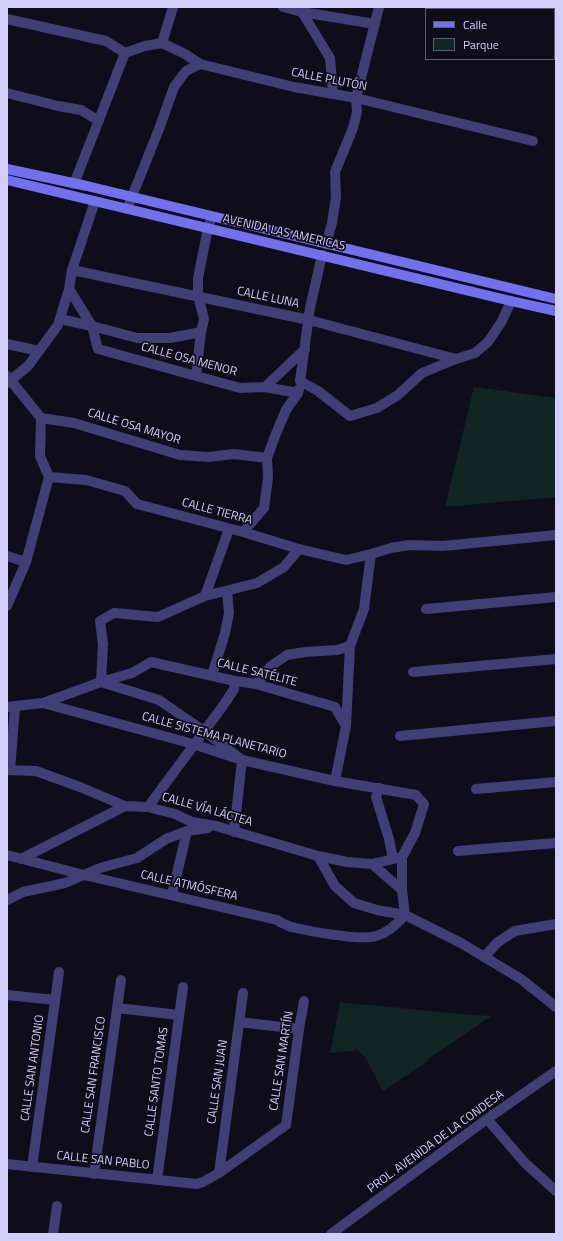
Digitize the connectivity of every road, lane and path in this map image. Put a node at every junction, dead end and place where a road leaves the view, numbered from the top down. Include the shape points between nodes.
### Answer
1 (173, 7) edge
2 (283, 7) edge
3 (380, 7) edge
4 (302, 12) junction
5 (7, 19) edge
6 (375, 24) junction
7 (162, 43) junction
8 (125, 53) junction
9 (200, 64) junction
10 (7, 93) edge
11 (333, 94) junction
12 (356, 98) junction
13 (99, 121) junction
14 (533, 141) dead end
15 (7, 169) edge
16 (7, 180) edge
17 (74, 184) junction
18 (87, 186) junction
19 (132, 197) junction
20 (85, 198) junction
21 (95, 201) junction
22 (127, 209) junction
23 (212, 217) junction
24 (208, 228) junction
25 (326, 244) junction
26 (322, 256) junction
27 (72, 270) junction
28 (69, 289) junction
29 (198, 296) junction
30 (556, 299) edge
31 (511, 301) junction
32 (556, 311) edge
33 (60, 319) junction
34 (309, 320) junction
35 (92, 326) junction
36 (200, 332) junction
37 (7, 344) edge
38 (305, 350) junction
39 (39, 351) junction
40 (456, 359) junction
41 (196, 376) junction
42 (8, 380) edge
43 (300, 381) junction
44 (265, 387) junction
45 (298, 393) junction
46 (41, 418) junction
47 (267, 458) junction
48 (49, 477) junction
49 (229, 529) junction
50 (243, 532) junction
51 (556, 535) edge
52 (299, 549) junction
53 (372, 554) junction
54 (7, 556) edge
55 (26, 562) junction
56 (227, 591) junction
57 (205, 596) junction
58 (556, 597) edge
59 (7, 606) edge
60 (426, 609) dead end
61 (350, 646) junction
62 (556, 659) edge
63 (413, 672) dead end
64 (212, 675) junction
65 (234, 681) junction
66 (101, 682) junction
67 (256, 684) junction
68 (43, 704) junction
69 (11, 707) edge
70 (556, 721) edge
71 (346, 726) junction
72 (204, 731) junction
73 (400, 736) dead end
74 (193, 744) junction
75 (242, 760) junction
76 (9, 770) edge
77 (335, 781) junction
78 (556, 782) edge
79 (379, 788) junction
80 (476, 789) dead end
81 (125, 806) junction
82 (148, 807) junction
83 (216, 826) junction
84 (234, 828) junction
85 (187, 831) junction
86 (556, 843) edge
87 (458, 851) dead end
88 (7, 855) edge
89 (318, 856) junction
90 (398, 858) junction
91 (21, 859) junction
92 (372, 864) junction
93 (84, 875) junction
94 (402, 890) junction
95 (172, 896) junction
96 (7, 900) edge
97 (405, 915) junction
98 (556, 924) edge
99 (484, 957) junction
100 (59, 972) dead end
101 (121, 980) dead end
102 (183, 987) dead end
103 (243, 994) dead end
104 (7, 995) edge
105 (55, 1000) junction
106 (304, 1001) dead end
107 (556, 1007) edge
108 (117, 1008) junction
109 (179, 1015) junction
110 (240, 1022) junction
111 (299, 1029) junction
112 (556, 1072) edge
113 (487, 1120) junction
114 (7, 1164) edge
115 (32, 1167) junction
116 (94, 1174) junction
117 (219, 1174) junction
118 (157, 1180) junction
119 (556, 1192) edge
120 (57, 1206) dead end
121 (53, 1234) edge
122 (331, 1234) edge

1 - 7 street
2 - 4 street
3 - 6 street
4 - 6 street
4 - 11 street via 330,58
5 - 8 street via 106,41
6 - 12 street
7 - 8 street
7 - 9 street, CALLE PLUTÓN
8 - 13 street
9 - 11 street, CALLE PLUTÓN
9 - 19 street via 186,71 174,87
10 - 13 street via 81,110
11 - 12 street, CALLE PLUTÓN
12 - 14 street, CALLE PLUTÓN
12 - 25 street via 357,112 353,128 335,172 336,197
13 - 17 street
15 - 17 street, AVENIDA LAS AMERICAS
16 - 20 street, AVENIDA LAS AMERICAS
17 - 18 street, AVENIDA LAS AMERICAS
18 - 19 street, AVENIDA LAS AMERICAS
18 - 20 street
19 - 22 street
19 - 23 street, AVENIDA LAS AMERICAS
20 - 21 street, AVENIDA LAS AMERICAS
21 - 22 street, AVENIDA LAS AMERICAS
21 - 27 street
22 - 24 street, AVENIDA LAS AMERICAS
23 - 24 street
23 - 25 street, AVENIDA LAS AMERICAS
24 - 26 street, AVENIDA LAS AMERICAS
24 - 29 street via 198,278
25 - 30 street, AVENIDA LAS AMERICAS
26 - 31 street, AVENIDA LAS AMERICAS
26 - 34 street
27 - 28 street
27 - 29 street, CALLE LUNA
28 - 33 street
28 - 35 street
29 - 34 street, CALLE LUNA
29 - 36 street via 204,319
31 - 32 street, AVENIDA LAS AMERICAS
31 - 40 street via 502,322 488,342 475,353
33 - 35 street
33 - 39 street
34 - 38 street
34 - 40 street, CALLE LUNA
35 - 36 street via 136,338 170,338
35 - 41 street, CALLE OSA MENOR via 98,349
36 - 41 street
37 - 39 street
38 - 43 street
38 - 44 street
39 - 42 street via 28,366
40 - 43 street via 422,374 398,395 377,408 350,416 318,391
41 - 44 street, CALLE OSA MENOR via 240,388
42 - 46 street
43 - 45 street
44 - 45 street, CALLE OSA MENOR
45 - 47 street via 286,410
46 - 47 street, CALLE OSA MAYOR via 74,423 180,455 209,457 234,454
46 - 48 street via 40,456
47 - 50 street via 268,478 264,508
48 - 49 street, CALLE TIERRA via 86,480 125,491 138,504
48 - 55 street
49 - 50 street, CALLE TIERRA
49 - 57 street
50 - 52 street, CALLE TIERRA
51 - 53 street, CALLE TIERRA via 443,546 409,545
52 - 53 street, CALLE TIERRA via 346,560
52 - 56 street via 284,567 257,583
53 - 61 street via 364,610
54 - 55 street
55 - 59 street
56 - 57 street
56 - 64 street via 229,613
57 - 66 street via 158,617 114,613 100,621 103,644
58 - 60 street
61 - 67 street via 338,650 287,655 271,666
61 - 71 street
62 - 63 street
64 - 65 street, CALLE SATÉLITE
64 - 66 street, CALLE SATÉLITE via 151,662 132,673
65 - 67 street, CALLE SATÉLITE
65 - 72 street via 234,689
66 - 68 street
66 - 72 street via 159,700
67 - 71 street, CALLE SATÉLITE via 335,707
68 - 69 street
68 - 74 street, CALLE SISTEMA PLANETARIO
69 - 76 street
70 - 73 street
71 - 77 street
72 - 74 street
72 - 75 street
74 - 75 street, CALLE SISTEMA PLANETARIO
74 - 82 street
75 - 77 street, CALLE SISTEMA PLANETARIO
75 - 84 street
76 - 81 street, CALLE VÍA LÁCTEA via 36,772
77 - 79 street, CALLE SISTEMA PLANETARIO
78 - 80 street
79 - 90 street via 376,797 389,839
79 - 90 street, CALLE SISTEMA PLANETARIO via 416,795 424,804 415,833
81 - 82 street, CALLE VÍA LÁCTEA
81 - 91 street
82 - 83 street, CALLE VÍA LÁCTEA via 175,814 192,822
83 - 84 street, CALLE VÍA LÁCTEA
83 - 85 street
84 - 89 street, CALLE VÍA LÁCTEA
85 - 93 street via 136,858
85 - 95 street
86 - 87 street
88 - 91 street, CALLE ATMÓSFERA
89 - 92 street, CALLE VÍA LÁCTEA
89 - 97 street via 335,886 354,903
90 - 92 street, CALLE VÍA LÁCTEA
90 - 94 street
91 - 93 street, CALLE ATMÓSFERA
92 - 94 street
93 - 95 street, CALLE ATMÓSFERA
93 - 96 street via 65,883 23,892
94 - 97 street
95 - 97 street, CALLE ATMÓSFERA via 277,920 289,926 366,938 377,936 394,926
97 - 99 street
98 - 99 street via 515,932 498,942
99 - 107 street via 521,979
100 - 105 street, CALLE SAN ANTONIO
101 - 108 street, CALLE SAN FRANCISCO
102 - 109 street, CALLE SANTO TOMAS
103 - 110 street, CALLE SAN JUAN
104 - 105 street
105 - 115 street, CALLE SAN ANTONIO
106 - 111 street, CALLE SAN MARTÍN
108 - 109 street
108 - 116 street, CALLE SAN FRANCISCO
109 - 118 street, CALLE SANTO TOMAS
110 - 111 street
110 - 117 street, CALLE SAN JUAN
111 - 117 street, CALLE SAN MARTÍN via 286,1125
112 - 113 street, PROL. AVENIDA DE LA CONDESA
113 - 119 street via 525,1163
113 - 122 street, PROL. AVENIDA DE LA CONDESA
114 - 115 street, CALLE SAN PABLO
115 - 116 street, CALLE SAN PABLO
116 - 118 street, CALLE SAN PABLO
117 - 118 street, CALLE SAN PABLO via 197,1184
120 - 121 street

